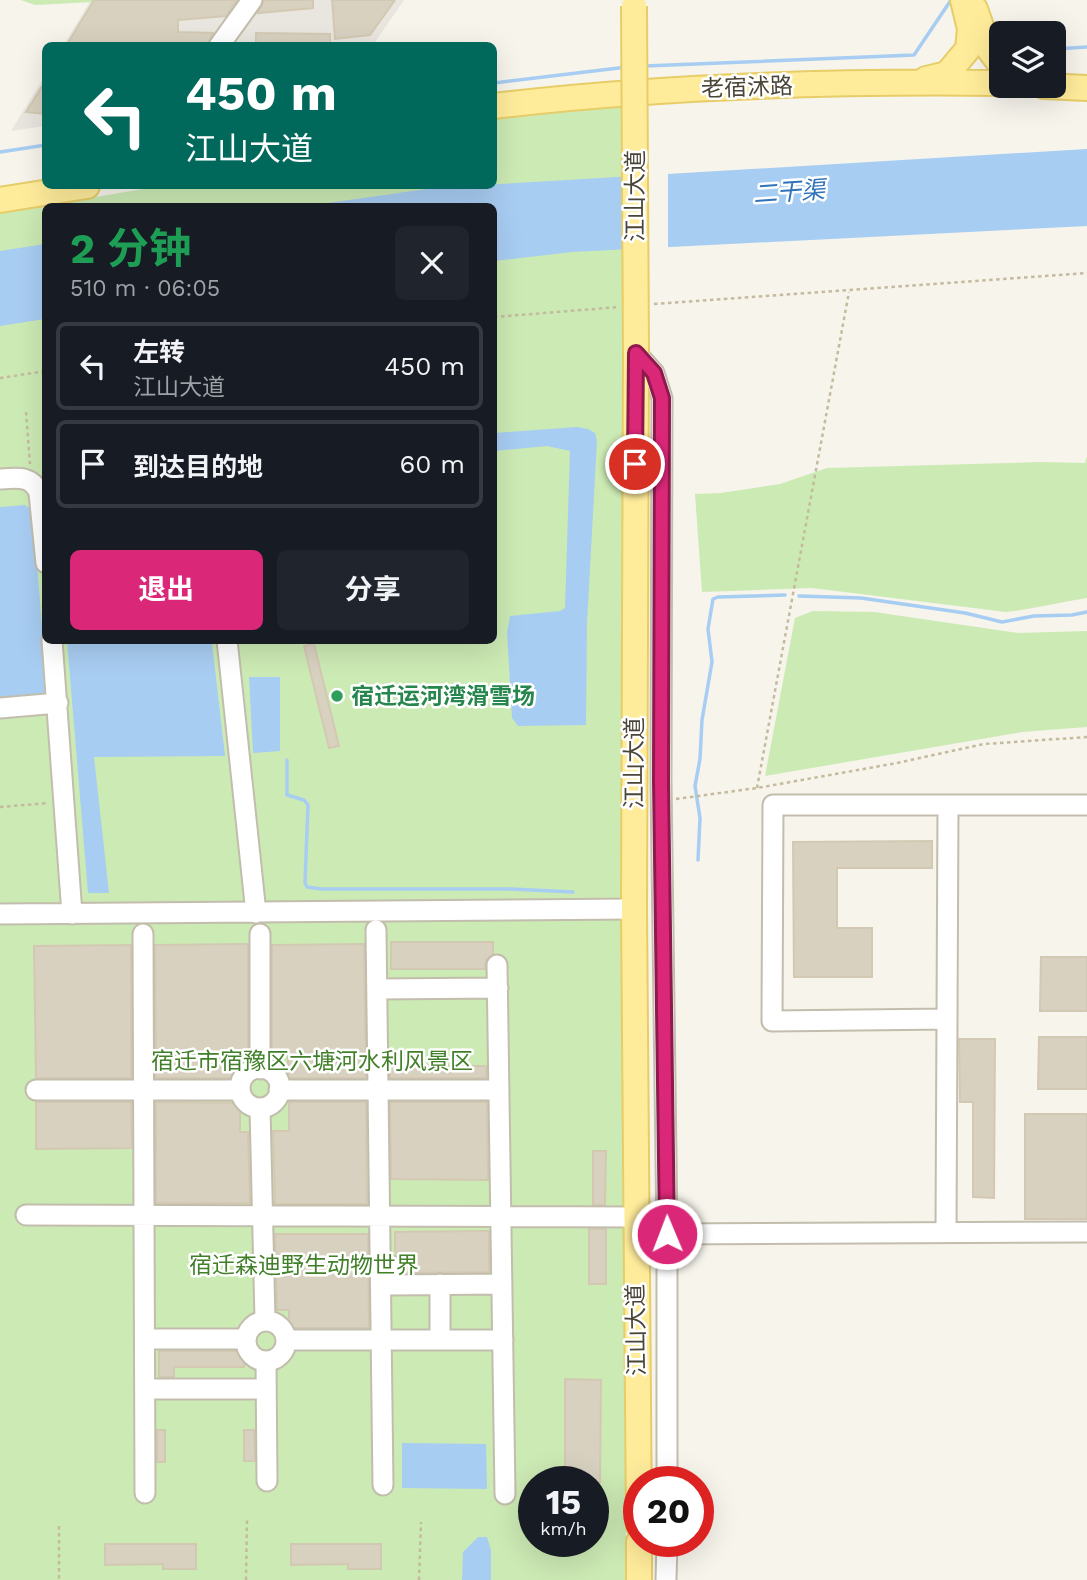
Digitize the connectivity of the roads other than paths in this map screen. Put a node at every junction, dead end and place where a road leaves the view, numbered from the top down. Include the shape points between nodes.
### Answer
1 (251, 0) edge
2 (962, 0) edge
3 (972, 0) edge
4 (634, 3) edge
5 (970, 29) junction
6 (222, 42) edge
7 (989, 50) edge
8 (989, 64) edge
9 (911, 82) junction
10 (989, 83) edge
11 (497, 106) edge
12 (68, 189) edge
13 (0, 200) edge
14 (636, 353) junction
15 (0, 479) edge
16 (42, 516) edge
17 (52, 644) edge
18 (227, 644) edge
19 (58, 704) junction
20 (0, 708) edge
21 (948, 805) junction
22 (1087, 805) edge
23 (634, 909) junction
24 (256, 913) junction
25 (0, 914) edge
26 (72, 914) junction
27 (376, 930) dead end
28 (143, 934) dead end
29 (260, 934) dead end
30 (498, 965) dead end
31 (498, 988) junction
32 (376, 989) junction
33 (947, 1019) junction
34 (260, 1069) junction
35 (36, 1090) dead end
36 (144, 1090) junction
37 (240, 1090) junction
38 (279, 1090) junction
39 (378, 1090) junction
40 (499, 1090) junction
41 (260, 1108) junction
42 (26, 1215) dead end
43 (144, 1215) junction
44 (262, 1215) junction
45 (379, 1215) junction
46 (501, 1215) junction
47 (635, 1217) junction
48 (1087, 1232) edge
49 (946, 1233) junction
50 (667, 1234) junction
51 (380, 1253) junction
52 (440, 1284) junction
53 (502, 1284) junction
54 (265, 1320) junction
55 (145, 1339) junction
56 (246, 1339) junction
57 (286, 1340) junction
58 (381, 1340) junction
59 (440, 1340) junction
60 (503, 1340) junction
61 (266, 1361) junction
62 (145, 1389) junction
63 (266, 1390) junction
64 (638, 1466) edge
65 (667, 1466) edge
66 (267, 1481) dead end
67 (383, 1485) dead end
68 (145, 1493) dead end
69 (505, 1494) dead end
70 (639, 1557) edge
71 (667, 1557) edge
72 (639, 1580) edge
73 (666, 1580) edge

1 - 6 street
2 - 5 main road
3 - 7 main road
4 - 14 main road, 江山大道, bridge
5 - 8 main road
5 - 9 main road via 968,49 947,74
9 - 10 main road, 老宿沭路
9 - 11 main road, 老宿沭路 via 676,90
12 - 13 main road
14 - 23 main road, 江山大道
14 - 50 street via 654,373 662,398
15 - 16 street via 32,482 40,493
17 - 19 street
18 - 24 street
19 - 20 street
19 - 26 street
21 - 22 street
21 - 33 street
21 - 33 street via 773,805 772,1007 772,1021
23 - 24 street
23 - 47 main road, 江山大道
24 - 26 street
25 - 26 street
27 - 32 street
28 - 36 street
29 - 34 street
30 - 31 street
31 - 32 street
31 - 40 street
32 - 39 street
33 - 49 street
34 - 37 street via 246,1074
34 - 38 street via 275,1075
35 - 36 street
36 - 37 street
36 - 43 street
37 - 41 street via 247,1104
38 - 39 street
38 - 41 street via 272,1104
39 - 40 street
39 - 45 street
40 - 46 street
41 - 44 street
42 - 43 street
43 - 44 street
43 - 55 street
44 - 45 street
44 - 54 street
45 - 46 street
45 - 51 street
46 - 47 street
46 - 53 street
47 - 64 main road, 江山大道
48 - 49 street
49 - 50 street
50 - 65 street
51 - 52 street via 390,1253 390,1284
51 - 58 street
52 - 53 street
52 - 59 street
53 - 60 street
54 - 56 street via 252,1325
54 - 57 street via 277,1323
55 - 56 street
55 - 62 street
56 - 61 street via 248,1351
57 - 58 street
57 - 61 street via 283,1352
58 - 59 street
58 - 67 street
59 - 60 street
60 - 69 street
61 - 63 street
62 - 63 street
62 - 68 street
63 - 66 street
70 - 72 main road
71 - 73 street

